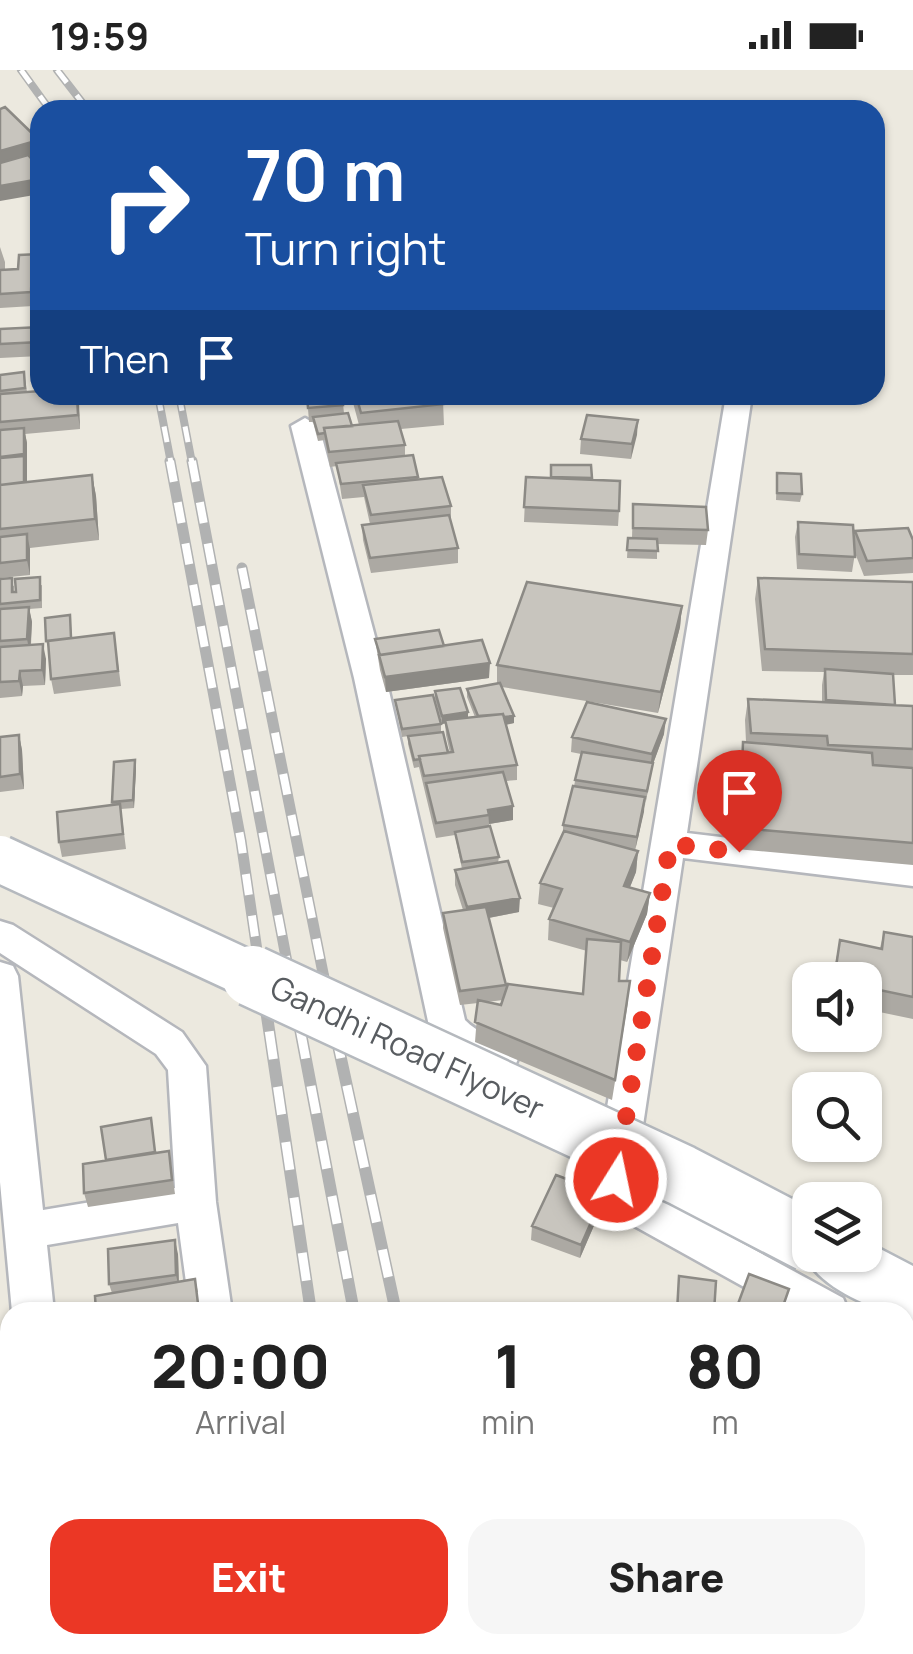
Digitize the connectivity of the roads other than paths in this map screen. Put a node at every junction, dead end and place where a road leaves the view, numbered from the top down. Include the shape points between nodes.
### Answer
1 (737, 405) edge
2 (306, 426) edge
3 (670, 844) junction
4 (0, 860) edge
5 (913, 873) edge
6 (0, 935) edge
7 (0, 976) edge
8 (627, 1119) junction
9 (196, 1202) junction
10 (792, 1204) edge
11 (25, 1231) junction
12 (792, 1233) edge
13 (882, 1250) edge
14 (913, 1266) edge
15 (867, 1272) edge
16 (913, 1296) edge
17 (32, 1302) edge
18 (210, 1302) edge
19 (810, 1302) edge

1 - 3 street
2 - 8 street via 448,1026 469,1046
3 - 5 street
3 - 8 street
4 - 12 main road, Gandhi Road Flyover, bridge via 681,1174
6 - 9 street via 180,1052 187,1066
7 - 11 street
8 - 10 street
8 - 19 street via 616,1180 620,1194
9 - 11 street
9 - 18 street
11 - 17 street
13 - 14 street
15 - 16 main road

